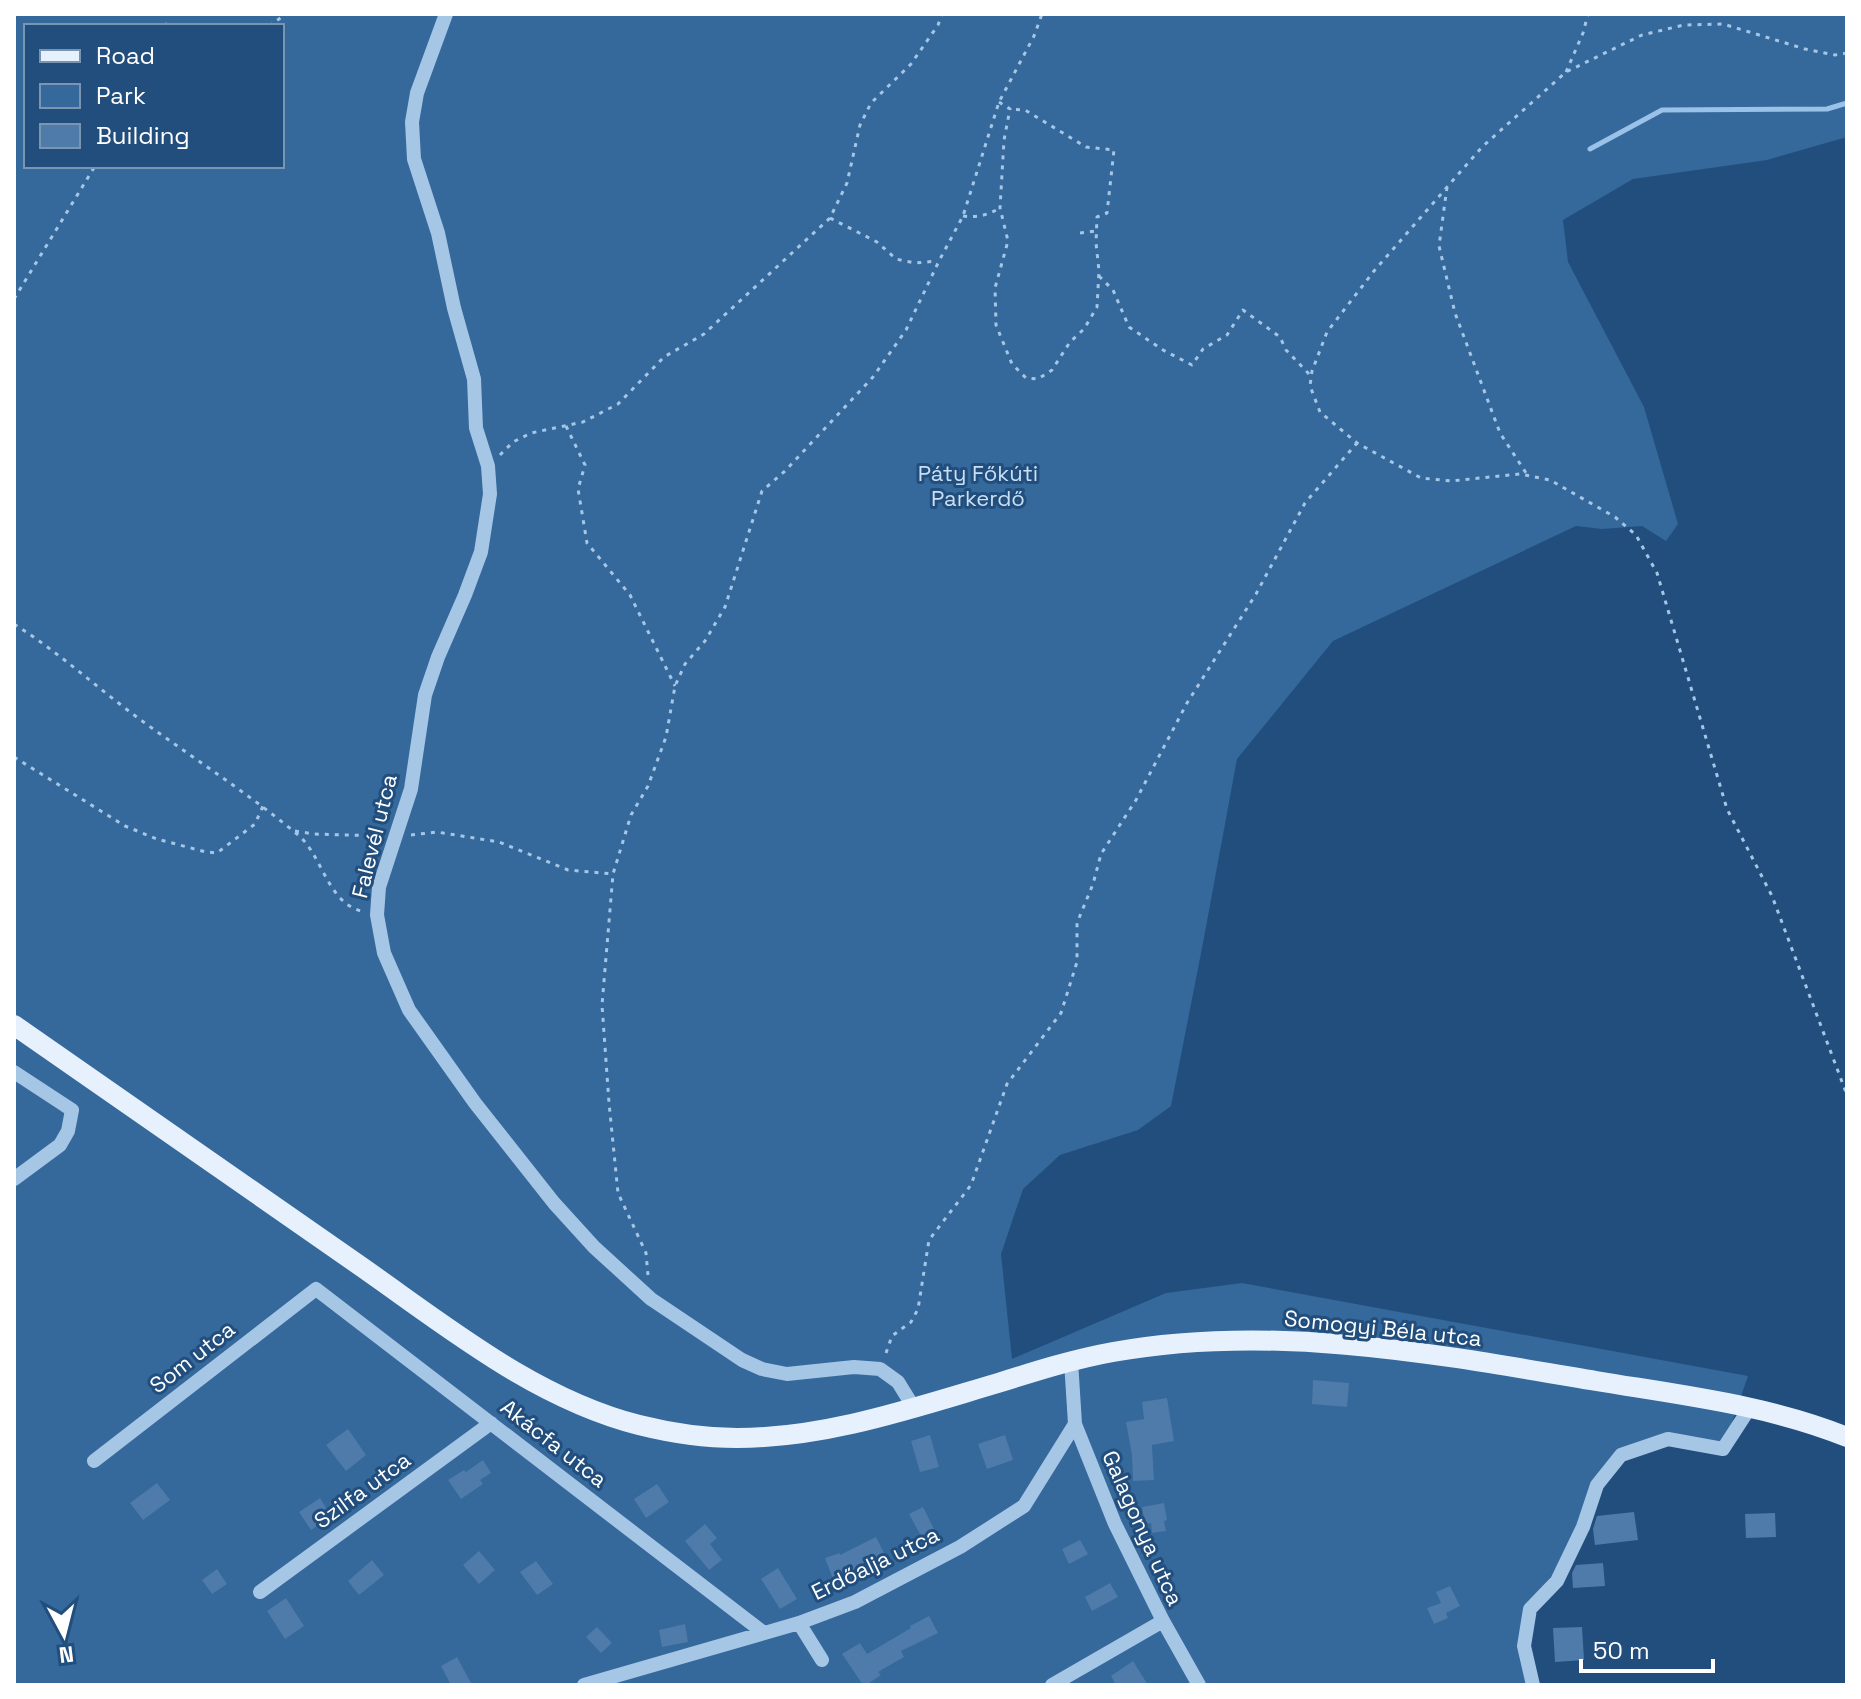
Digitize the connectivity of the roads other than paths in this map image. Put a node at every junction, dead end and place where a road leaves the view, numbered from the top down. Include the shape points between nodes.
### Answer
1 (446, 14) edge
2 (14, 1025) edge
3 (14, 1072) edge
4 (14, 1179) edge
5 (316, 1289) joint
6 (1071, 1361) junction
7 (914, 1408) junction
8 (1749, 1409) junction
9 (491, 1423) junction
10 (1075, 1424) junction
11 (1847, 1437) edge
12 (94, 1461) dead end
13 (260, 1592) dead end
14 (1163, 1621) junction
15 (799, 1623) junction
16 (764, 1633) junction
17 (822, 1660) dead end
18 (584, 1685) edge
19 (1052, 1685) edge
20 (1199, 1685) edge
21 (1533, 1685) edge

1 - 7 street, Falevél utca via 417,93 414,159 474,379 476,428 490,494 481,552 425,695 411,789 379,887 377,915 384,953 409,1010 467,1091 554,1203 651,1299 762,1369 787,1374 880,1369 898,1382
2 - 7 main road, Somogyi Béla utca via 495,1360 582,1406 654,1428 738,1438 813,1431
3 - 4 street via 72,1110 60,1145
5 - 9 street, Akácfa utca
5 - 12 street, Som utca
6 - 7 main road, Somogyi Béla utca
6 - 8 main road, Somogyi Béla utca via 1182,1343 1337,1344 1523,1369
6 - 10 street
8 - 11 main road, Somogyi Béla utca
8 - 21 street via 1723,1449 1668,1439 1621,1455 1597,1485 1557,1581 1530,1609 1524,1646
9 - 13 street, Szilfa utca
9 - 16 street, Akácfa utca
10 - 14 street, Galagonya utca via 1115,1524
10 - 15 street, Erdőalja utca via 1024,1506 907,1576
14 - 19 street, Galagonya utca
14 - 20 street
15 - 16 street, Erdőalja utca
15 - 17 street
16 - 18 street, Erdőalja utca

